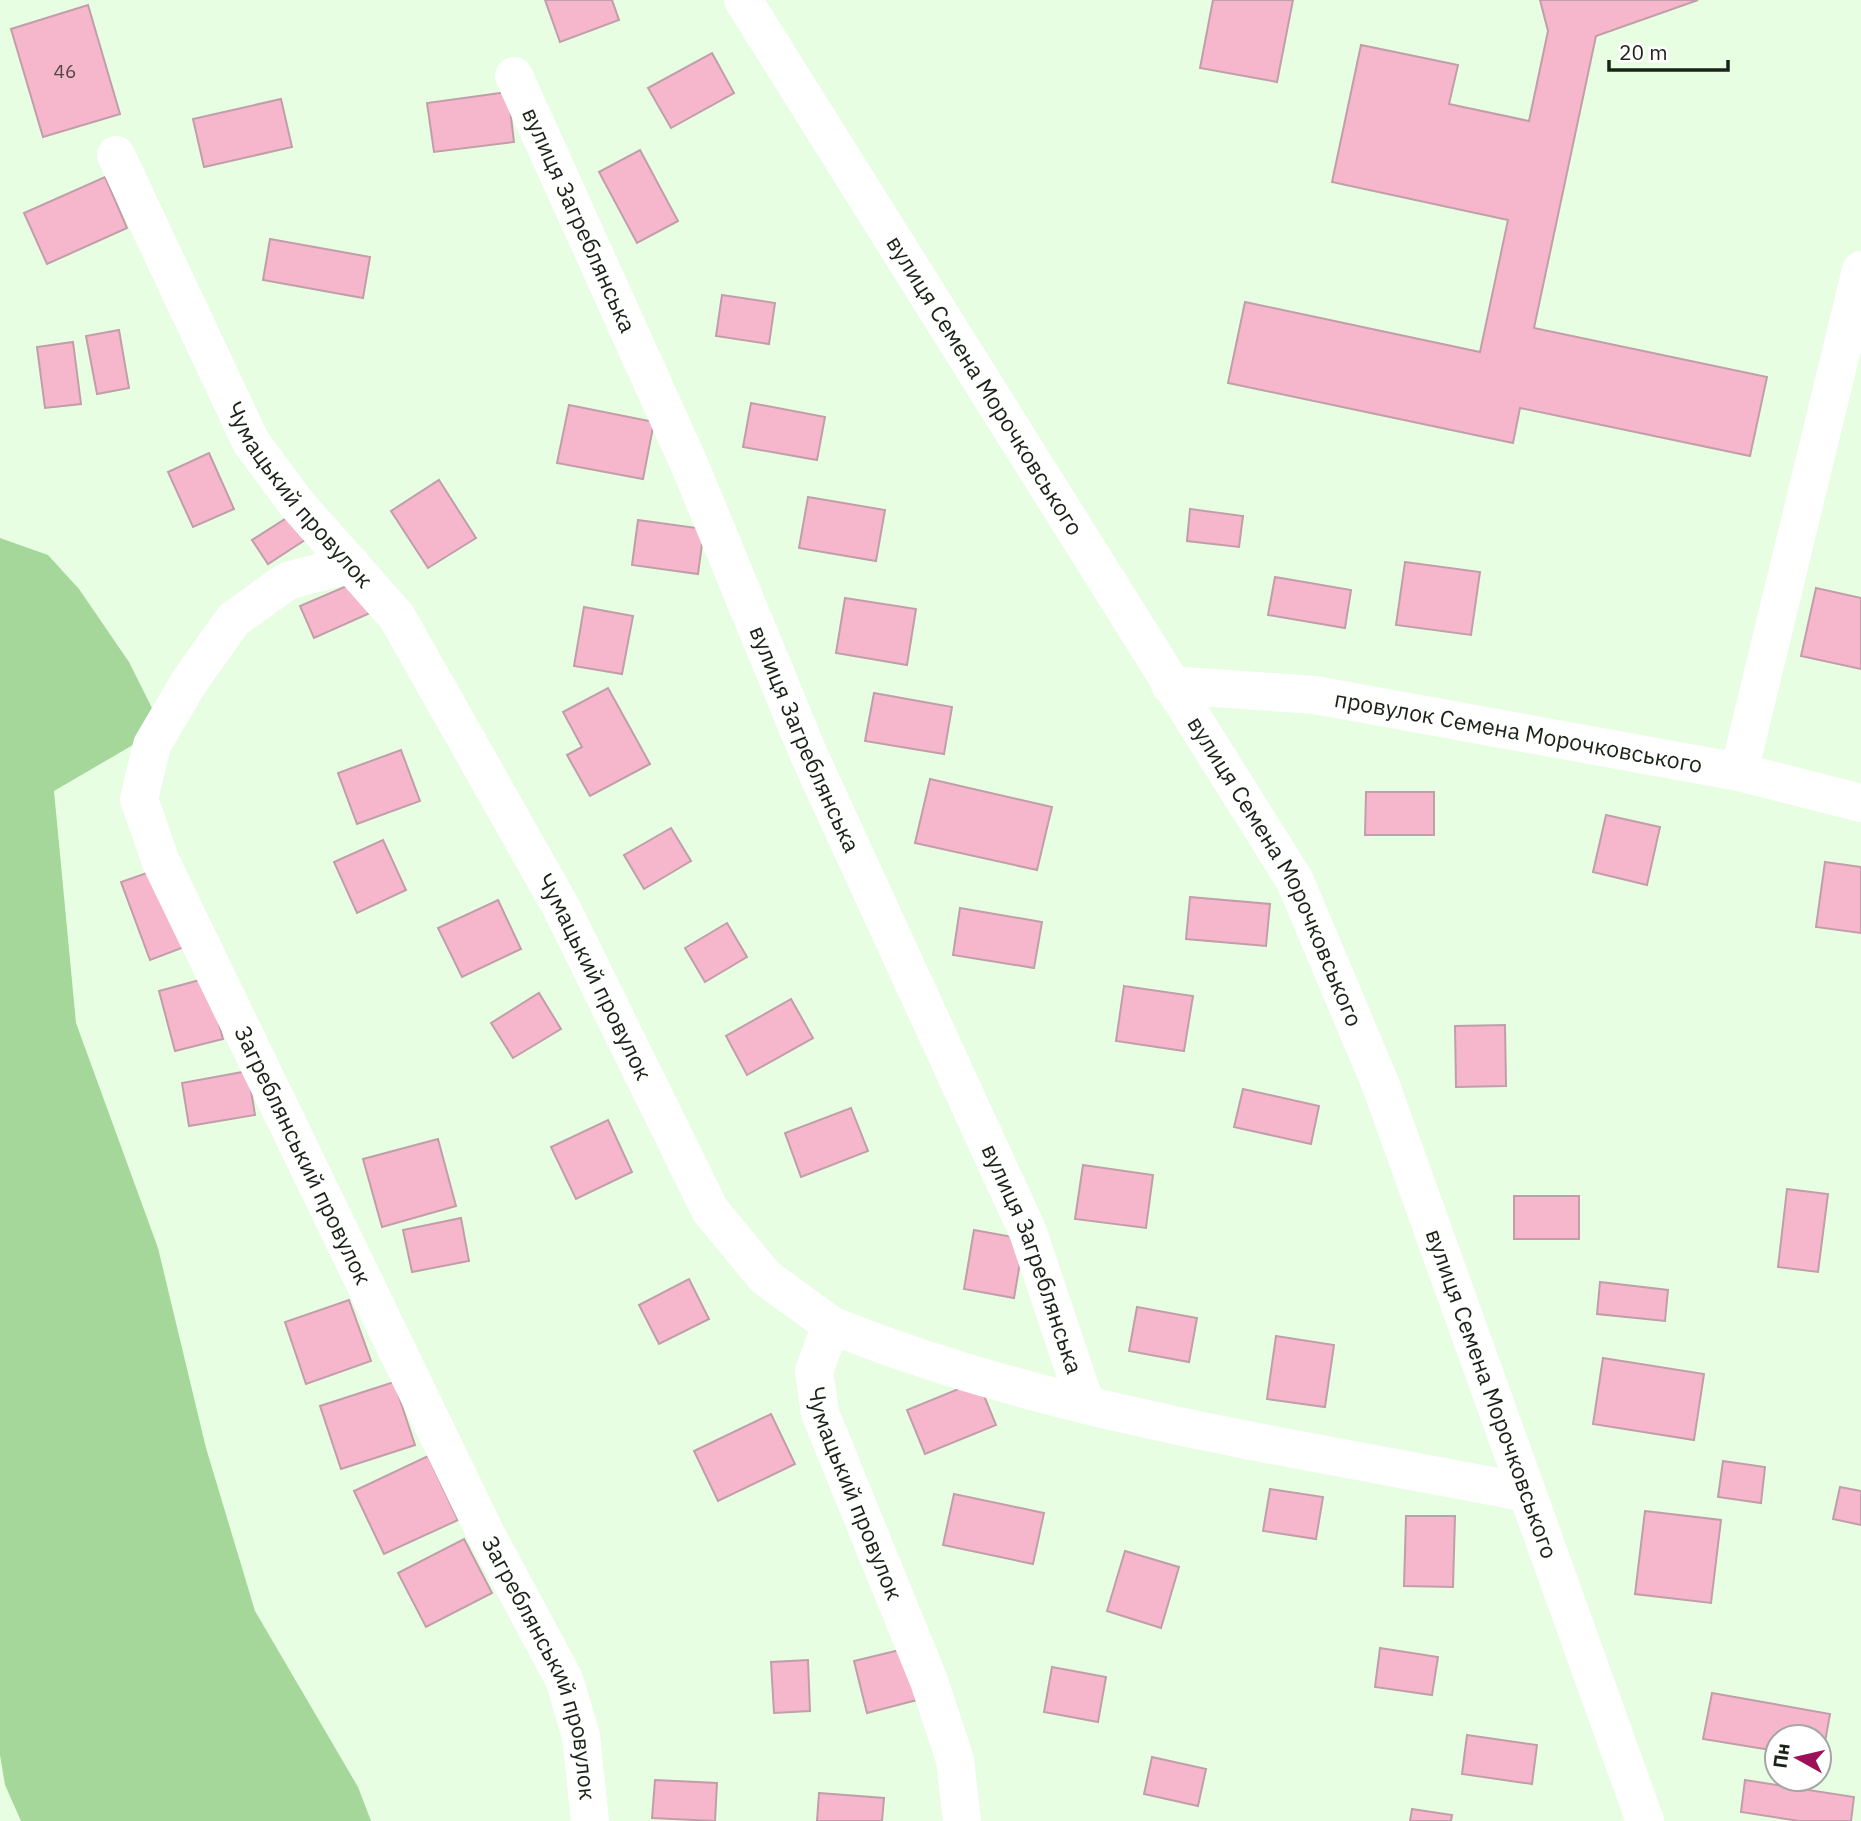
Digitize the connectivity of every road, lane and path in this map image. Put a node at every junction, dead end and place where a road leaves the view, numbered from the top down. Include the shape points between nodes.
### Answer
1 (743, 0) edge
2 (514, 76) dead end
3 (116, 155) dead end
4 (1861, 270) edge
5 (351, 564) junction
6 (1170, 685) junction
7 (1739, 772) junction
8 (1861, 803) edge
9 (831, 1325) junction
10 (1086, 1405) junction
11 (1527, 1493) junction
12 (590, 1821) edge
13 (962, 1821) edge
14 (1645, 1821) edge

1 - 6 street, вулиця Семена Морочковського
2 - 10 street, вулиця Загреблянська via 690,466 809,755 1028,1232
3 - 5 street, Чумацький провулок via 251,442 296,503
4 - 7 street
5 - 9 street, Чумацький провулок via 397,617 561,907 710,1210 765,1278
5 - 12 street, Загреблянський провулок via 287,581 233,620 152,745 139,799 167,874 486,1534 564,1679 581,1736
6 - 7 street, провулок Семена Морочковського via 1315,695
6 - 11 street, вулиця Семена Морочковського via 1294,881 1380,1083
7 - 8 street, провулок Семена Морочковського
9 - 10 street, вулиця Загреблянська via 904,1354
9 - 13 street, Чумацький провулок via 814,1371 820,1413 929,1681 955,1760
10 - 11 street, вулиця Загреблянська
11 - 14 street, вулиця Семена Морочковського

